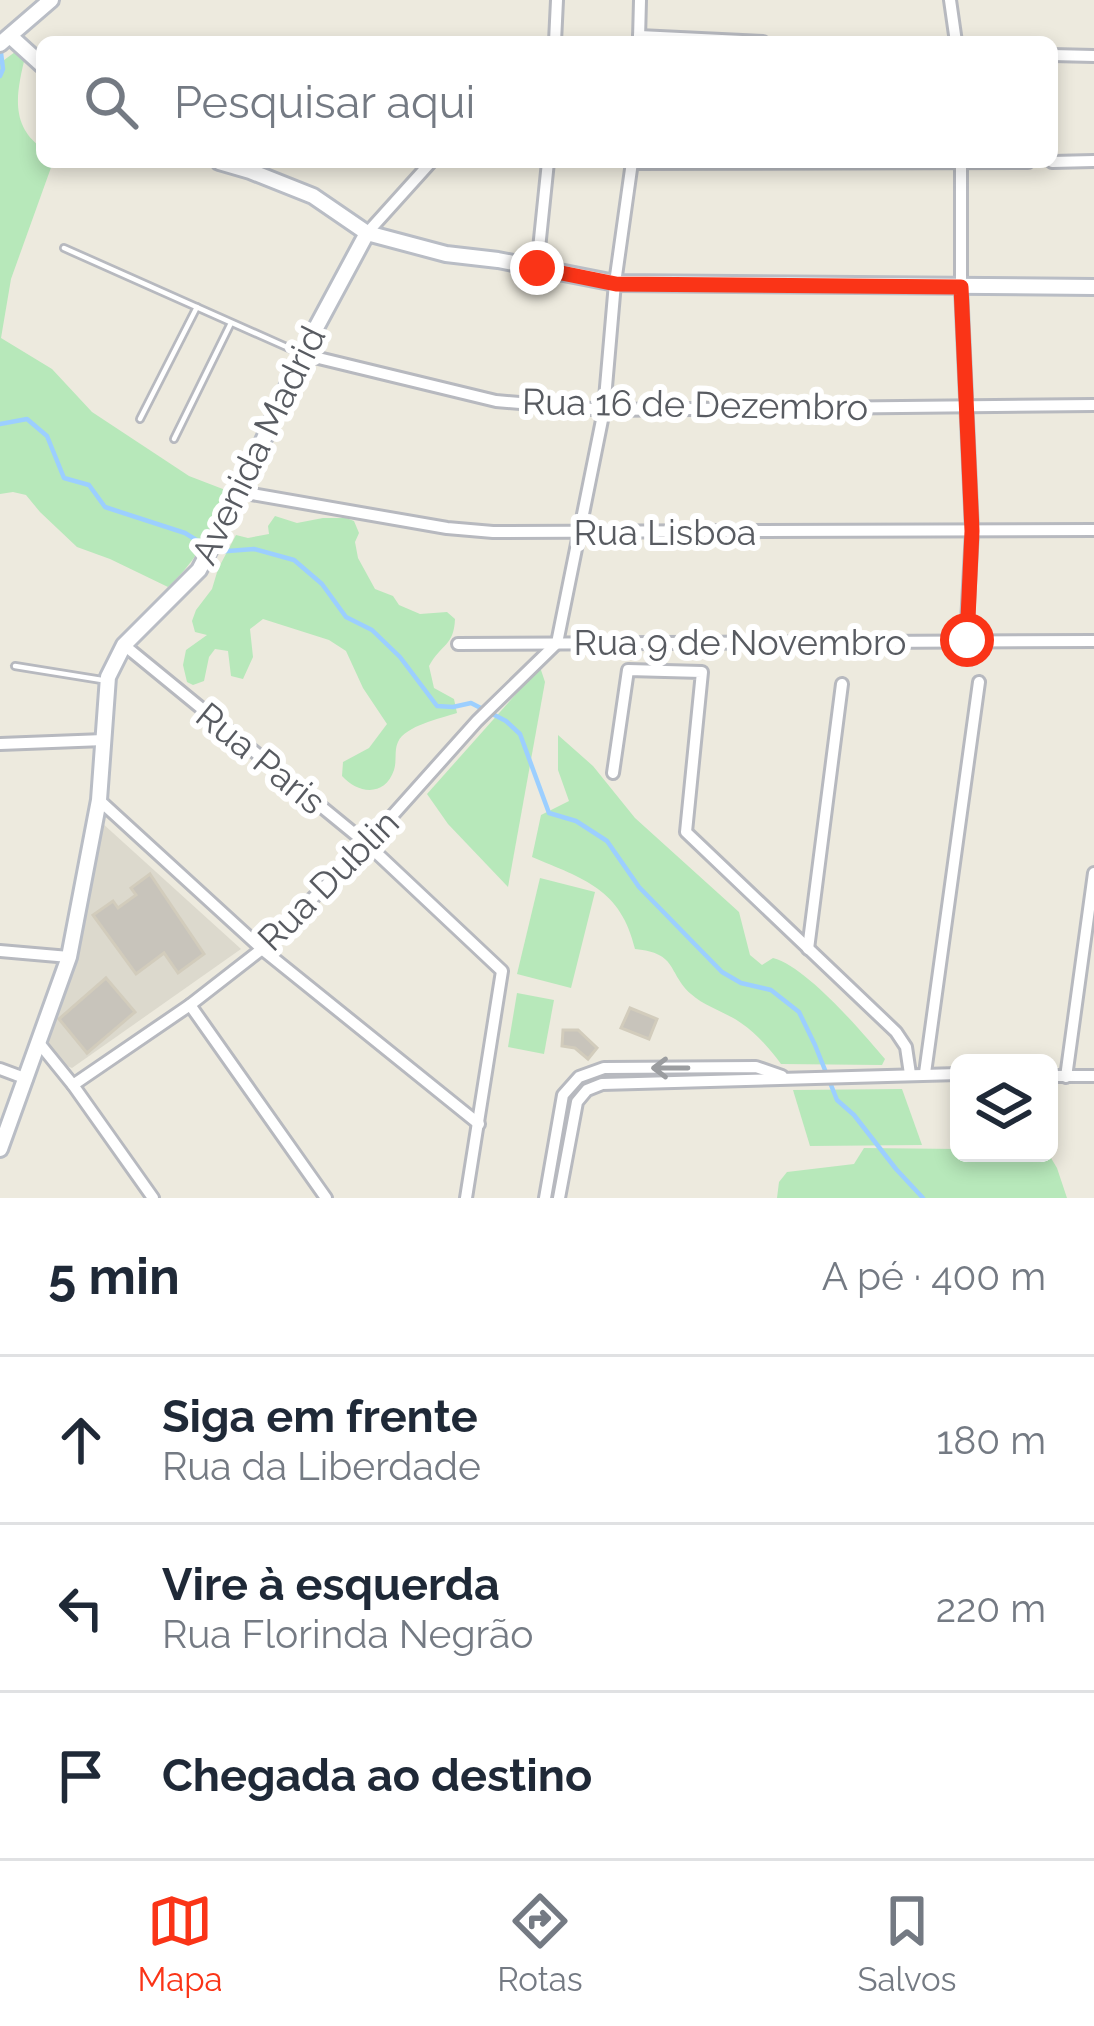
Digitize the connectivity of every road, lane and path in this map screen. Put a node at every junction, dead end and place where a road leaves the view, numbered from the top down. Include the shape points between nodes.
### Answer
1 (51, 0) edge
2 (556, 0) edge
3 (640, 0) edge
4 (950, 0) edge
5 (555, 36) edge
6 (639, 36) edge
7 (955, 36) edge
8 (5, 40) edge
9 (1058, 55) edge
10 (1094, 56) edge
11 (36, 61) edge
12 (1094, 161) edge
13 (1058, 162) edge
14 (240, 168) edge
15 (426, 168) edge
16 (547, 168) edge
17 (631, 168) edge
18 (961, 168) edge
19 (367, 232) junction
20 (64, 248) dead end
21 (537, 268) junction
22 (616, 284) junction
23 (961, 287) junction
24 (1094, 287) edge
25 (197, 307) junction
26 (231, 323) junction
27 (302, 354) junction
28 (1094, 405) edge
29 (967, 406) junction
30 (604, 410) junction
31 (140, 419) dead end
32 (174, 440) dead end
33 (240, 492) junction
34 (1094, 530) edge
35 (972, 531) junction
36 (578, 533) junction
37 (967, 640) junction
38 (1094, 641) edge
39 (458, 644) dead end
40 (557, 644) junction
41 (124, 645) junction
42 (15, 666) dead end
43 (108, 681) junction
44 (979, 682) dead end
45 (842, 684) dead end
46 (104, 740) junction
47 (0, 744) edge
48 (613, 773) dead end
49 (99, 800) junction
50 (368, 844) junction
51 (1094, 874) edge
52 (808, 949) junction
53 (262, 950) junction
54 (0, 951) edge
55 (69, 957) junction
56 (190, 1006) junction
57 (39, 1043) junction
58 (604, 1068) junction
59 (0, 1069) edge
60 (925, 1073) junction
61 (910, 1074) junction
62 (950, 1074) edge
63 (1058, 1076) edge
64 (1066, 1076) junction
65 (1094, 1076) edge
66 (785, 1077) junction
67 (27, 1079) junction
68 (602, 1084) junction
69 (74, 1085) junction
70 (562, 1095) junction
71 (577, 1102) junction
72 (479, 1124) junction
73 (0, 1149) edge
74 (153, 1198) edge
75 (326, 1198) edge
76 (466, 1198) edge
77 (545, 1198) edge
78 (559, 1198) edge

1 - 8 street
2 - 5 street
3 - 6 street
4 - 7 street
8 - 11 street
9 - 10 street
12 - 13 street
14 - 19 street via 313,196
15 - 19 street, Avenida Madrid
16 - 21 street
17 - 22 street
18 - 23 street
19 - 21 street
19 - 27 street, Avenida Madrid
20 - 25 lane
21 - 22 street
22 - 23 street
22 - 30 street
23 - 24 street
23 - 29 street
25 - 26 lane
25 - 31 lane
26 - 27 lane
26 - 32 lane
27 - 30 street, Rua 16 de Dezembro via 496,401
27 - 33 street, Avenida Madrid
28 - 29 street, Rua 16 de Dezembro
29 - 30 street, Rua 16 de Dezembro
29 - 35 street
30 - 36 street
33 - 36 street, Rua Lisboa via 447,528
33 - 41 street, Avenida Madrid via 184,587
34 - 35 street, Rua Lisboa
35 - 36 street, Rua Lisboa
35 - 37 street
36 - 40 street
37 - 38 street, Rua 9 de Novembro
37 - 40 street, Rua 9 de Novembro
39 - 40 street, Rua 9 de Novembro
40 - 50 street, Rua Dublin
41 - 43 street, Avenida Madrid
41 - 50 street, Rua Paris
42 - 43 lane
43 - 46 street, Avenida Madrid
44 - 60 street
45 - 52 street
46 - 47 street
46 - 49 street, Avenida Madrid
48 - 52 street via 628,670 702,672 686,832
49 - 53 street
49 - 55 street, Avenida Madrid
50 - 53 street, Rua Dublin
50 - 72 street, Rua Paris via 502,971
51 - 64 street
52 - 61 street via 896,1032
53 - 56 street, Rua Dublin
53 - 72 street
54 - 55 street
55 - 57 street, Avenida Madrid
56 - 69 street, Rua Dublin
56 - 75 street
57 - 67 street, Avenida Madrid
57 - 69 street
66 -> 58 street via 756,1067
58 - 68 street
58 - 70 street
59 - 67 street
60 - 61 street
60 - 62 street
61 - 66 street
63 - 64 street
64 - 65 street
66 - 68 street
67 - 73 street, Avenida Madrid
68 - 71 street
69 - 74 street
70 - 71 street
70 - 77 street
71 - 78 street
72 - 76 street

